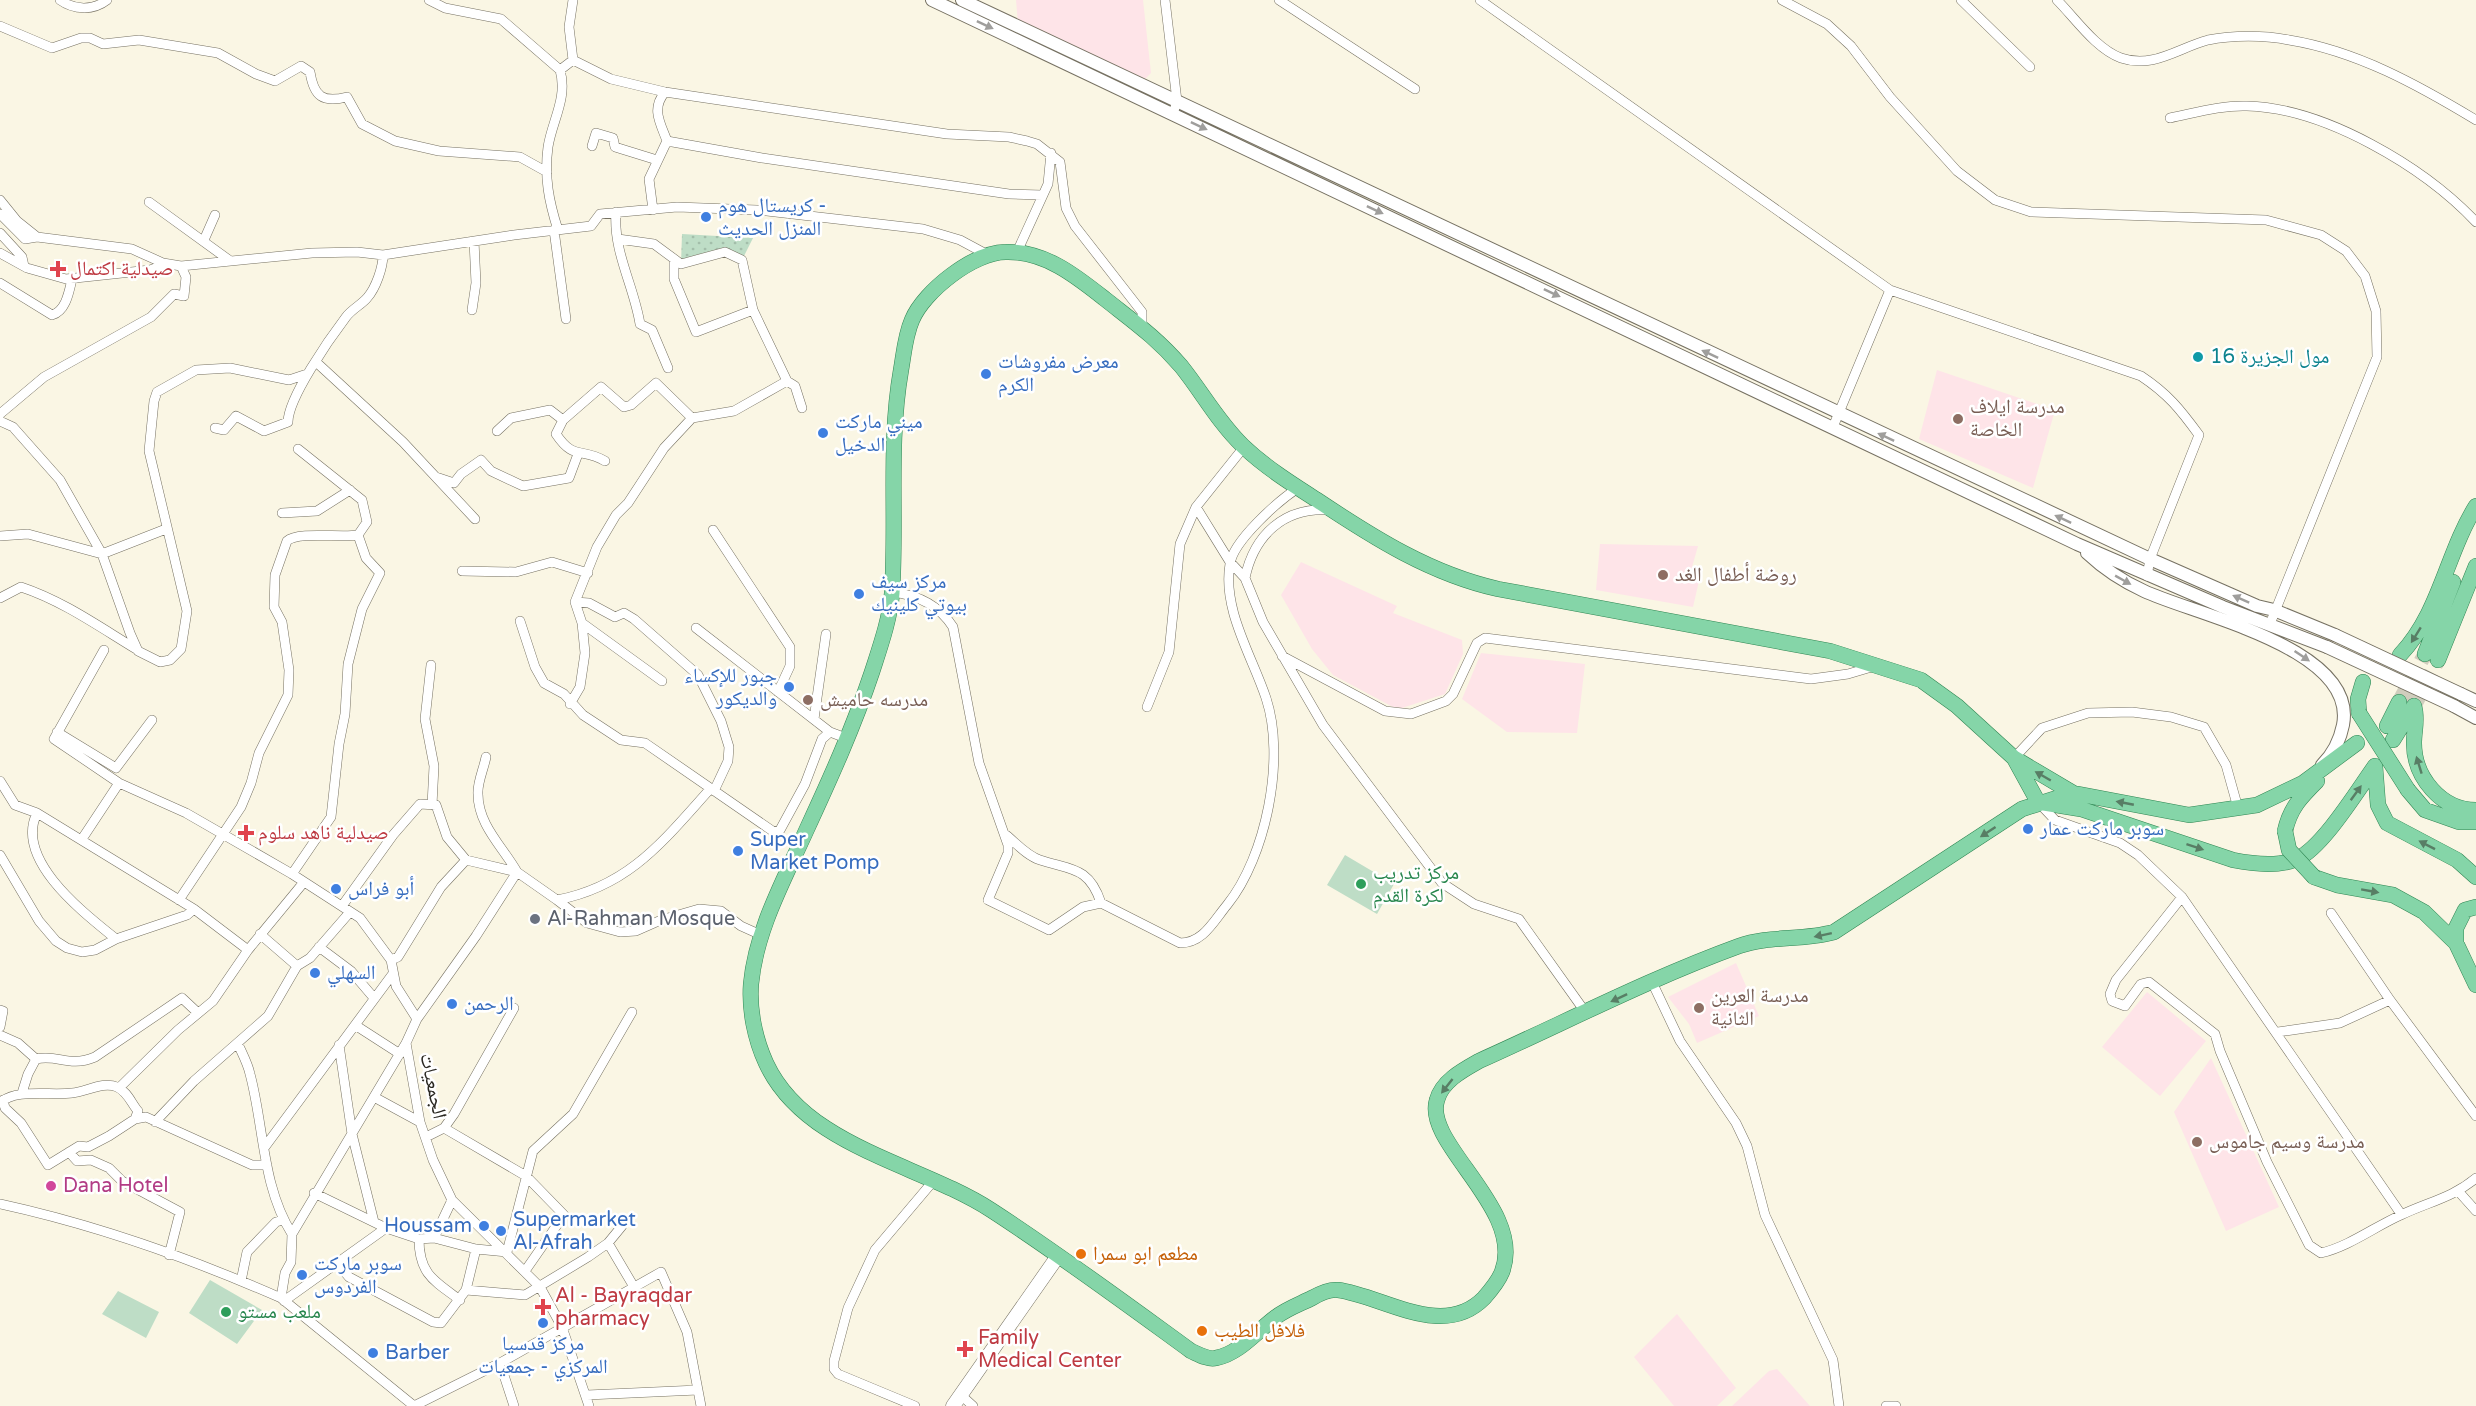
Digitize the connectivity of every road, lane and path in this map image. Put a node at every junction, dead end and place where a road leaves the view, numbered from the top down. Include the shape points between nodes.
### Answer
1 (60, 0) edge
2 (107, 0) edge
3 (429, 0) edge
4 (573, 0) edge
5 (932, 0) edge
6 (962, 0) edge
7 (1165, 0) edge
8 (1279, 0) edge
9 (1480, 0) edge
10 (1782, 0) edge
11 (1961, 0) edge
12 (2057, 0) edge
13 (0, 26) edge
14 (573, 60) junction
15 (2030, 67) dead end
16 (560, 70) junction
17 (1414, 89) dead end
18 (665, 92) junction
19 (1175, 108) junction
20 (2170, 118) dead end
21 (2476, 120) edge
22 (667, 141) junction
23 (592, 146) dead end
24 (1051, 153) junction
25 (657, 160) junction
26 (547, 172) junction
27 (1042, 195) junction
28 (0, 200) edge
29 (149, 202) dead end
30 (653, 210) junction
31 (616, 212) junction
32 (0, 214) edge
33 (215, 215) dead end
34 (2476, 222) edge
35 (556, 230) junction
36 (0, 233) edge
37 (37, 237) junction
38 (618, 239) junction
39 (204, 240) junction
40 (474, 241) junction
41 (1017, 252) junction
42 (0, 253) edge
43 (986, 254) junction
44 (383, 255) junction
45 (229, 260) junction
46 (674, 260) junction
47 (24, 266) junction
48 (181, 266) junction
49 (72, 279) junction
50 (0, 283) edge
51 (1890, 290) junction
52 (471, 310) dead end
53 (753, 310) junction
54 (566, 319) dead end
55 (1142, 325) junction
56 (316, 362) junction
57 (668, 368) dead end
58 (307, 374) junction
59 (787, 381) junction
60 (802, 408) dead end
61 (0, 414) edge
62 (692, 418) junction
63 (562, 420) junction
64 (0, 421) edge
65 (1836, 421) junction
66 (215, 428) dead end
67 (497, 431) dead end
68 (1244, 447) junction
69 (298, 449) dead end
70 (578, 454) junction
71 (605, 461) dead end
72 (434, 476) junction
73 (1298, 488) junction
74 (350, 490) junction
75 (1196, 507) junction
76 (2476, 507) edge
77 (1332, 511) junction
78 (282, 513) dead end
79 (475, 519) dead end
80 (2476, 523) edge
81 (166, 529) junction
82 (713, 530) dead end
83 (358, 534) junction
84 (0, 536) edge
85 (2077, 544) junction
86 (102, 554) junction
87 (2150, 559) junction
88 (1230, 562) junction
89 (2476, 566) edge
90 (462, 571) dead end
91 (588, 573) junction
92 (2148, 576) junction
93 (1245, 578) junction
94 (892, 592) junction
95 (0, 598) edge
96 (575, 602) junction
97 (2274, 610) junction
98 (520, 621) dead end
99 (582, 623) junction
100 (2270, 624) junction
101 (696, 628) dead end
102 (826, 634) dead end
103 (104, 650) dead end
104 (138, 651) junction
105 (2400, 655) dead end
106 (1282, 656) junction
107 (1879, 664) junction
108 (431, 665) dead end
109 (662, 681) dead end
110 (2363, 682) dead end
111 (778, 692) junction
112 (2476, 701) edge
113 (2399, 702) tunnel mouth
114 (570, 704) junction
115 (1147, 707) dead end
116 (814, 718) junction
117 (2476, 718) edge
118 (152, 720) dead end
119 (57, 732) junction
120 (830, 732) junction
121 (846, 738) junction
122 (486, 757) dead end
123 (2014, 758) junction
124 (0, 781) edge
125 (119, 783) junction
126 (2303, 783) junction
127 (712, 789) junction
128 (2073, 793) junction
129 (2038, 802) junction
130 (432, 805) junction
131 (2238, 808) junction
132 (37, 813) junction
133 (2476, 821) edge
134 (225, 835) junction
135 (1006, 835) junction
136 (82, 839) junction
137 (0, 855) edge
138 (466, 860) junction
139 (517, 872) junction
140 (292, 874) junction
141 (2476, 877) edge
142 (304, 882) junction
143 (2182, 897) junction
144 (179, 900) junction
145 (557, 900) junction
146 (1101, 903) junction
147 (342, 906) junction
148 (2476, 907) edge
149 (194, 909) junction
150 (351, 912) junction
151 (2331, 913) dead end
152 (260, 934) junction
153 (761, 935) junction
154 (116, 939) junction
155 (2456, 943) junction
156 (319, 947) junction
157 (248, 950) junction
158 (390, 960) junction
159 (297, 966) junction
160 (392, 975) junction
161 (1652, 982) junction
162 (2476, 985) edge
163 (374, 998) junction
164 (2390, 1000) junction
165 (514, 1008) dead end
166 (0, 1010) edge
167 (632, 1012) dead end
168 (198, 1013) junction
169 (1586, 1013) junction
170 (417, 1018) junction
171 (355, 1025) junction
172 (0, 1027) edge
173 (2278, 1032) junction
174 (0, 1035) edge
175 (406, 1043) junction
176 (238, 1044) junction
177 (339, 1045) junction
178 (400, 1054) junction
179 (36, 1059) junction
180 (119, 1088) junction
181 (22, 1093) junction
182 (374, 1097) junction
183 (1, 1101) edge
184 (2476, 1116) edge
185 (135, 1119) junction
186 (155, 1122) junction
187 (420, 1122) junction
188 (444, 1128) junction
189 (352, 1134) junction
190 (426, 1137) junction
191 (264, 1148) junction
192 (69, 1152) junction
193 (267, 1165) junction
194 (526, 1176) junction
195 (2476, 1178) edge
196 (935, 1179) junction
197 (2459, 1192) junction
198 (314, 1193) junction
199 (452, 1200) junction
200 (0, 1204) edge
201 (2476, 1211) edge
202 (2401, 1214) junction
203 (283, 1220) junction
204 (374, 1222) junction
205 (622, 1226) dead end
206 (386, 1228) junction
207 (292, 1234) junction
208 (434, 1238) junction
209 (419, 1239) junction
210 (608, 1243) junction
211 (476, 1249) junction
212 (507, 1252) junction
213 (169, 1255) junction
214 (1058, 1256) junction
215 (338, 1264) junction
216 (525, 1271) junction
217 (241, 1281) junction
218 (540, 1287) junction
219 (634, 1287) junction
220 (466, 1290) junction
221 (283, 1300) junction
222 (460, 1300) junction
223 (562, 1327) junction
224 (500, 1363) junction
225 (698, 1390) junction
226 (587, 1395) junction
227 (957, 1401) edge
228 (414, 1406) edge
229 (514, 1406) edge
230 (589, 1406) edge
231 (701, 1406) edge
232 (915, 1406) edge
233 (972, 1406) edge
234 (1839, 1406) edge
235 (1886, 1406) edge
236 (1896, 1406) edge

1 - 2 street via 86,8 99,7
3 - 16 street via 445,8 501,19
4 - 14 street via 569,27
5 -> 19 street
6 - 19 street
7 - 19 street
8 - 17 street
9 - 51 street
10 - 97 street via 1827,24 1851,46 1890,97 1958,171 1995,200 2031,212 2266,220 2321,235 2346,251 2365,276 2376,311 2377,357
11 - 15 street
12 - 21 street via 2100,44 2120,57 2142,62 2208,40 2288,39 2371,63
13 - 26 street via 52,48 90,38 103,44 139,40 218,53 275,81 301,66 310,72 312,87 319,95 334,100 347,97 362,124 373,132 439,151 520,157
14 - 16 street
14 - 18 street via 611,79
16 - 26 street via 562,90 548,146
18 - 22 street via 656,111
18 - 24 street via 947,134 1009,138 1037,144
19 - 65 street
20 - 34 street via 2246,106 2283,110 2372,145 2413,167
22 - 25 street
22 - 27 street via 973,189
23 - 25 street via 596,132 613,138 615,147
24 - 27 street via 1050,175
24 - 55 street via 1060,162 1066,208 1075,226 1142,312
25 - 30 street via 649,179
26 - 35 street via 548,199
27 - 41 street
28 - 37 street
29 - 39 street
30 - 31 street
30 - 43 street via 757,210 923,229 960,240
31 - 35 street via 600,214 591,226
31 - 38 street via 614,231
32 - 37 street via 25,239
33 - 39 street
35 - 40 street
35 - 54 street
36 - 47 street via 22,256
37 - 48 street via 132,249 163,263
38 - 46 street via 654,244
38 - 57 street via 622,267 634,295 640,324 652,330
39 - 45 street
40 - 44 street
40 - 52 street via 476,283
41 - 43 main road
41 - 55 main road via 1064,268
42 - 47 street
43 - 94 main road via 925,298 908,329 896,411
44 - 45 street via 331,252
44 - 56 street via 368,297 348,315
45 - 48 street
46 - 53 street via 692,263 725,252 741,260
46 - 53 street via 674,279 696,332
47 - 49 street
48 - 49 street via 173,271 161,266
48 - 61 street via 186,277 184,296 174,294 158,312 44,378
49 - 50 street via 65,304 58,314 52,315
51 - 65 street
51 - 87 street via 2141,376 2179,406 2199,435
53 - 59 street
55 - 68 main road via 1185,371
56 - 58 street
56 - 72 street
58 - 66 street via 289,409 288,422 264,431 237,416 224,430
58 - 81 street via 289,380 230,368 196,370 158,392 149,451
59 - 60 street via 795,386
59 - 62 street via 734,411
62 - 63 street via 656,383 624,407 602,387
62 - 91 street via 664,448 616,515 600,541
63 - 67 street via 550,410 511,418
63 - 70 street via 556,434 566,449
64 - 86 street via 13,427 60,480
65 - 85 street
87 -> 65 street
68 - 73 main road
68 - 75 street
69 - 74 street
70 - 71 street via 593,454
70 - 72 street via 569,478 523,486 491,471 481,460 454,483
72 - 79 street
73 - 77 main road
73 - 88 street via 1234,548
74 - 78 street via 317,511
74 - 83 street via 366,507 367,522
75 - 88 street
75 - 115 street via 1180,544 1169,652
76 -> 105 main road via 2466,522 2426,619 2414,641
77 - 93 street via 1310,509 1277,524 1249,558
77 - 107 main road via 1381,542 1464,581 1830,651
80 - 89 main road via 2431,657
81 - 86 street
81 - 104 street via 187,611 184,641 170,660 160,662
82 - 111 street via 790,647 790,666
83 - 134 street via 298,536 287,541 275,575 274,607 282,622 289,670 288,695 259,753 248,792
83 - 140 street via 366,558 380,573 362,609 348,664 331,817
84 - 86 street via 28,534
85 - 92 street
85 -> 126 street via 2106,571 2144,591 2301,653 2326,676 2339,694 2345,715 2340,738 2327,760
86 - 104 street
87 - 92 street
97 -> 87 street
88 - 93 street
88 - 146 street via 1228,594 1267,699 1274,736 1274,764 1263,830 1252,866 1215,920 1199,939 1190,943 1180,943
90 - 91 street via 516,572 552,562
91 - 96 street
92 - 100 street
93 - 106 street
94 - 121 main road via 871,673
94 - 135 street via 931,603 953,627 979,763
95 - 104 street via 21,586 35,591 76,611
96 - 99 street
96 - 127 street via 589,603 615,617 624,613 634,618 698,675 729,747 726,766
97 - 100 street
97 - 112 street, bridge
98 - 114 street via 544,683 564,694
99 - 109 street
99 - 114 street via 584,667 580,687
100 - 117 street, bridge
101 - 111 street
102 - 116 street
103 - 119 street
106 - 107 street via 1357,698 1397,715 1446,701 1477,643 1485,638 1811,679 1848,674
106 - 169 street via 1323,725 1442,883 1474,904 1519,919
107 - 123 main road via 1921,680 1957,706
108 - 130 street via 425,719 434,766
110 - 133 main road, bridge via 2359,713 2408,790 2425,810 2459,822
111 - 116 street
133 -> 113 main road via 2430,788 2419,770 2414,706 2390,733
114 - 127 street via 621,740 645,743
116 - 120 street
118 - 119 street via 116,768
119 - 125 street via 54,739
120 - 121 street
120 - 127 street via 822,739 805,784 780,830 768,829
121 - 153 main road
122 - 139 street via 477,793 485,827 503,847
128 -> 123 main road
123 - 129 main road
123 - 131 street via 2042,728 2088,713 2132,712 2171,717 2204,727 2226,765
124 - 132 street via 15,805
125 - 134 street
125 - 136 street
126 - 131 main road via 2257,805
126 -> 155 main road, bridge via 2353,746 2296,801 2285,831 2289,850 2314,877 2393,895 2424,912
127 - 145 street via 637,864 594,891
128 - 129 main road
131 -> 128 main road via 2189,815
129 - 141 main road via 2081,809 2233,860 2278,863 2296,860 2312,850 2375,766 2378,805 2387,823 2457,860
129 - 143 street via 2055,820 2102,835 2138,855
129 -> 161 main road via 1834,932 1805,938 1765,939 1739,946
130 - 138 street via 436,805 447,837
130 - 147 street via 420,804 406,819
132 - 136 street
132 - 154 street via 32,835 45,869 60,890
134 - 140 street
134 - 144 street
135 - 146 street via 1029,855 1083,874 1098,892
135 - 146 street via 1008,853 988,900 1049,930 1083,907
136 - 144 street
137 - 154 street via 39,921 56,941 82,952
138 - 139 street
138 - 158 street via 441,887 398,957
139 - 145 street
139 - 170 street
140 - 142 street
142 - 147 street
142 - 152 street
143 - 173 street
143 - 202 street via 2116,980 2110,994 2112,1001 2125,1006 2141,984 2149,982 2215,1034 2267,1162 2309,1245 2321,1253 2338,1250
144 - 149 street
145 - 153 street via 587,923 620,932 636,931 699,909 721,911
147 - 150 street
148 - 155 main road via 2465,910 2456,928
149 - 154 street via 163,925
149 - 157 street
150 - 156 street
150 - 158 street via 367,925
151 - 164 street
152 - 157 street
152 - 159 street
153 - 196 main road via 751,986 753,1023 774,1079 798,1108 823,1128
155 - 162 main road
156 - 159 street
156 - 163 street via 351,971
157 - 168 street via 213,1001
158 - 160 street
159 - 176 street via 268,1016
160 - 163 street
160 - 170 street
161 -> 169 main road
161 - 234 street via 1680,1041 1736,1123 1747,1146 1765,1215 1833,1360
163 - 171 street
164 - 173 street via 2340,1023
164 - 184 street
165 - 188 street
166 - 172 street
167 - 194 street via 573,1114 533,1151
168 - 179 street via 182,998 95,1057 79,1063
168 - 180 street
169 -> 214 main road via 1458,1073 1437,1100 1436,1119 1444,1137 1491,1204 1506,1255 1494,1288 1479,1304 1463,1312 1446,1316 1413,1314 1336,1290 1321,1293 1278,1315 1229,1353 1214,1359 1191,1351
170 - 175 street
171 - 177 street
171 - 178 street
173 - 202 street
174 - 179 street via 18,1043
175 - 178 street, الجمعيات
175 - 187 street, الجمعيات
176 - 186 street via 194,1081
176 - 191 street via 250,1073
177 - 189 street
177 - 191 street
178 - 182 street, الجمعيات
179 - 181 street
180 - 181 street via 109,1085 74,1093
180 - 185 street via 138,1112
181 - 183 street
182 - 187 street
182 - 189 street, الجمعيات
183 - 192 street via 21,1123 48,1165
185 - 186 street via 146,1117
185 - 192 street via 88,1147 79,1146
186 - 193 street via 252,1165
187 - 190 street, الجمعيات
188 - 190 street
188 - 194 street
189 - 198 street, الجمعيات
189 - 204 street
190 - 199 street, الجمعيات
191 - 193 street
192 - 213 street via 77,1161 91,1160 109,1168 122,1181 180,1212
193 - 203 street
194 - 212 street
194 - 216 street via 564,1215
195 - 197 street
196 - 214 main road via 987,1207
196 - 232 street via 875,1250 848,1308 834,1361 838,1374
197 - 201 street
197 - 202 street
198 - 204 street
198 - 207 street, الجمعيات
199 - 208 street
199 - 212 street
200 - 213 street via 68,1221
203 - 207 street
203 - 217 street via 276,1222 248,1252
204 - 206 street
205 - 210 street
206 - 209 street
206 - 215 street
207 - 221 street
208 - 209 street
208 - 211 street
209 - 222 street via 422,1267
210 - 218 street
210 - 219 street
211 - 212 street
211 - 220 street
212 - 216 street
213 - 217 street
214 - 227 main road
215 - 221 street
215 - 222 street via 349,1277 434,1322 441,1323
216 - 218 street
217 - 221 street
218 - 220 street via 525,1295
218 - 223 street
219 - 223 street
219 - 225 street via 661,1272 687,1332
220 - 222 street
221 - 228 street
223 - 224 street
223 - 226 street
224 - 228 street
224 - 229 street
225 - 226 street
225 - 231 street
226 - 230 street
227 - 233 street
235 - 236 street

